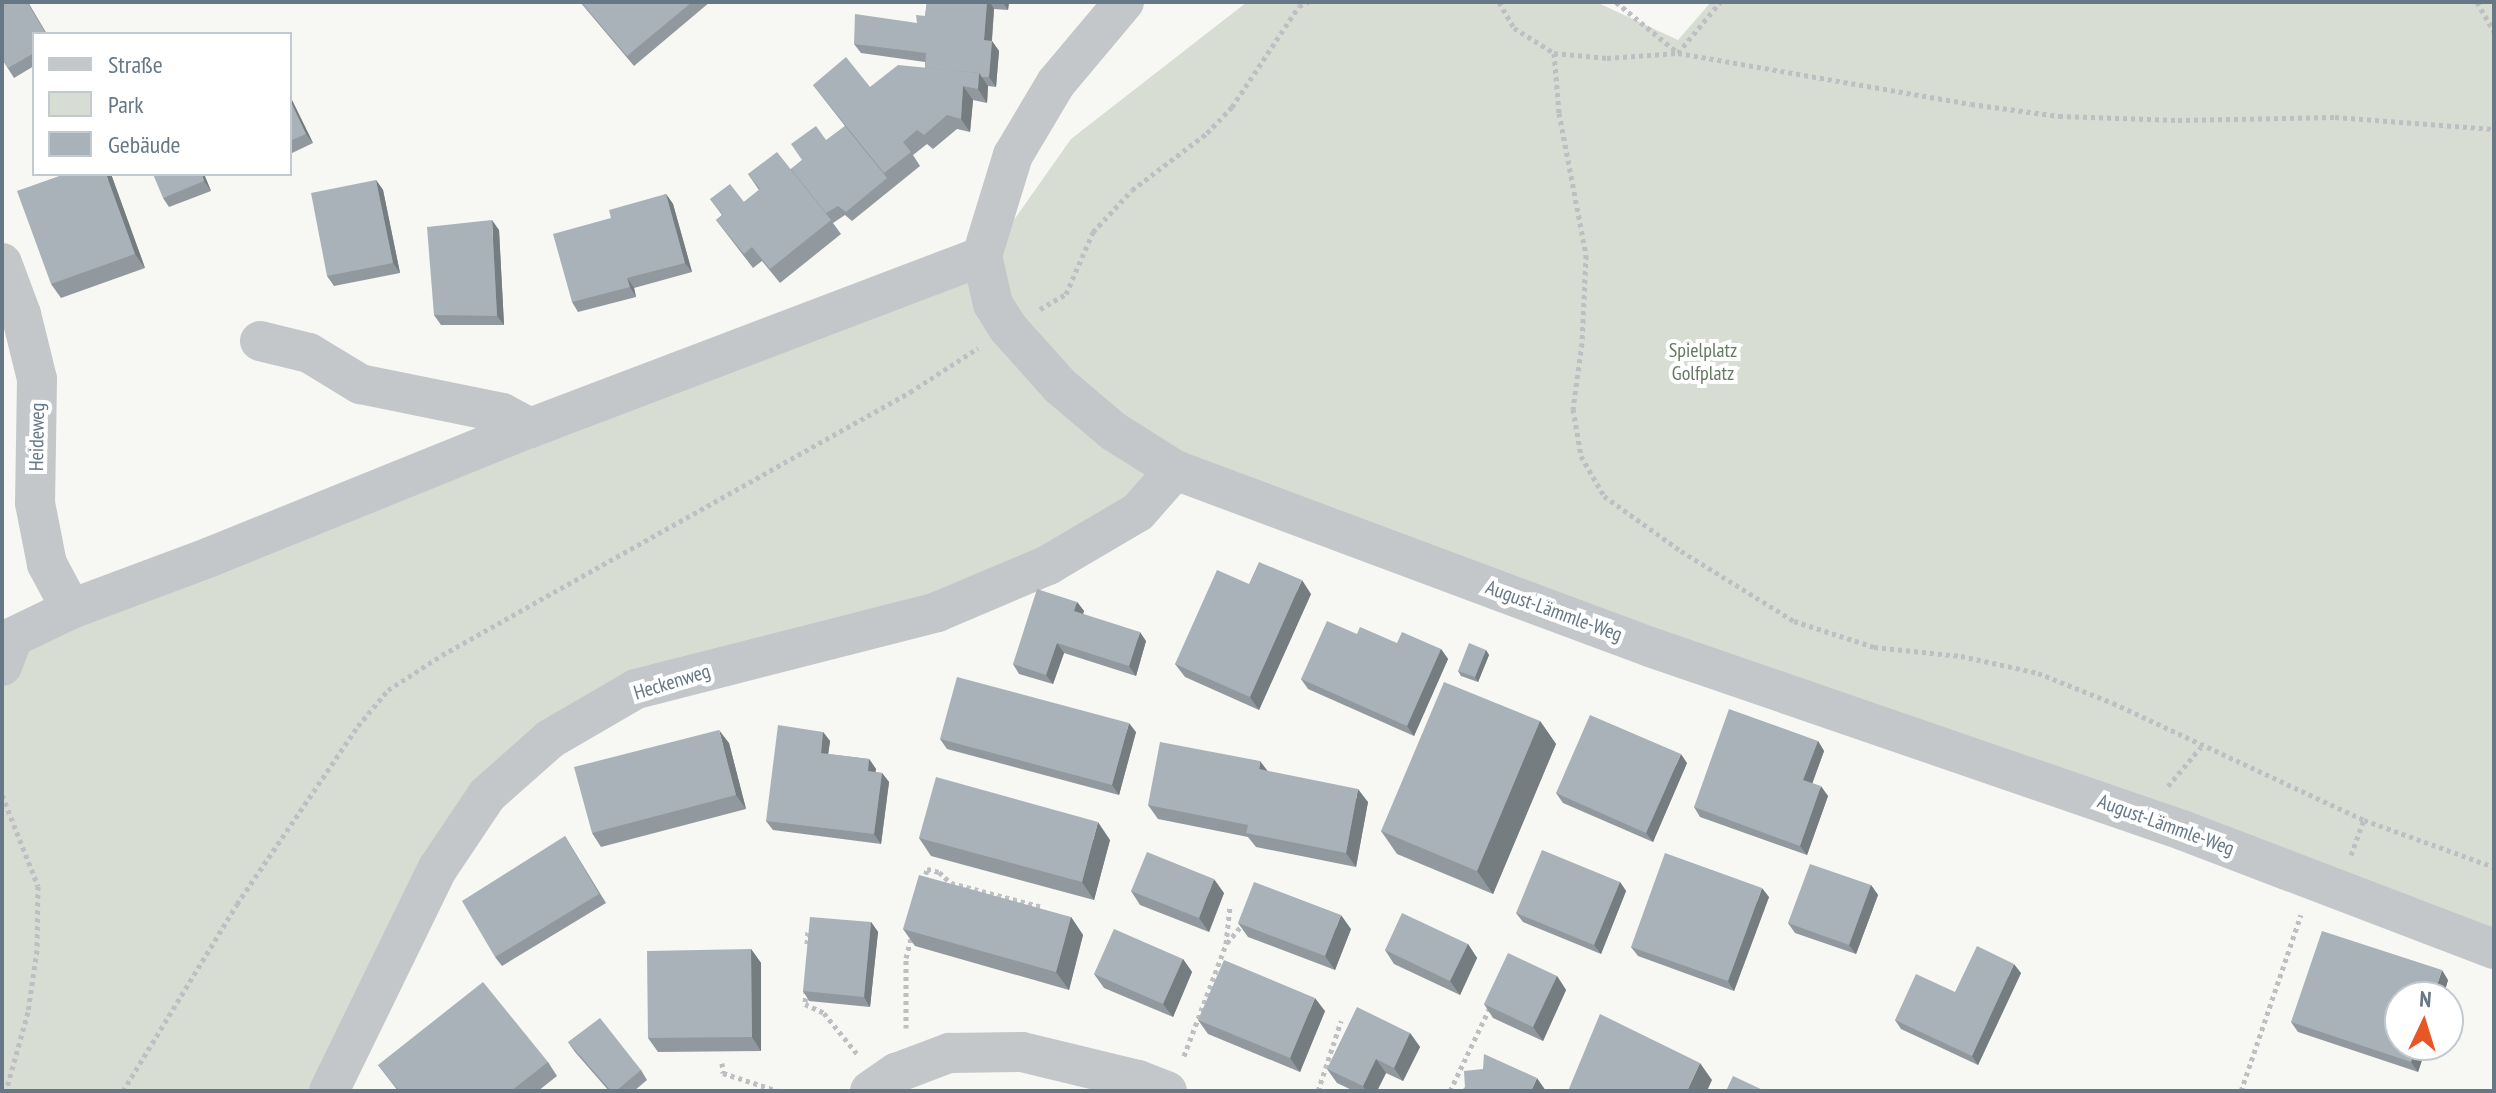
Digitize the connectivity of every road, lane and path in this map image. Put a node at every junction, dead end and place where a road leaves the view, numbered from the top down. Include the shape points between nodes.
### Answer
1 (1124, 2) edge
2 (1308, 2) edge
3 (1499, 2) edge
4 (1616, 2) edge
5 (1720, 2) edge
6 (2477, 2) edge
7 (2494, 32) edge
8 (1554, 53) junction
9 (1678, 53) junction
10 (2494, 129) edge
11 (982, 256) junction
12 (2, 263) edge
13 (1008, 328) junction
14 (260, 341) dead end
15 (530, 428) junction
16 (1175, 470) junction
17 (71, 609) junction
18 (6, 644) edge
19 (2201, 747) junction
20 (2179, 771) dead end
21 (2, 795) edge
22 (2364, 820) junction
23 (2355, 844) dead end
24 (2494, 867) edge
25 (2312, 880) junction
26 (923, 884) edge
27 (1230, 906) dead end
28 (1042, 907) edge
29 (1252, 913) edge
30 (913, 928) edge
31 (808, 931) edge
32 (1226, 944) junction
33 (807, 946) edge
34 (2494, 949) edge
35 (806, 975) edge
36 (1496, 995) edge
37 (1341, 1021) dead end
38 (722, 1063) edge
39 (905, 1069) junction
40 (1175, 1076) edge
41 (861, 1080) edge
42 (6, 1091) edge
43 (123, 1091) edge
44 (329, 1091) edge
45 (778, 1091) edge
46 (1318, 1091) edge
47 (1450, 1091) edge
48 (2241, 1091) edge

1 - 11 street, August-Lämmle-Weg via 1056,83 1013,155
2 - 13 path via 1299,6 1232,107 1207,133 1132,190 1093,232 1066,294
3 - 8 path via 1514,28
4 - 9 path
5 - 9 path
6 - 7 path
8 - 9 path via 1607,58
8 - 19 path via 1559,113 1586,255 1573,409 1581,456 1604,496 1794,621 1874,647 1961,656 2038,673
9 - 10 path via 2059,116 2335,117
11 - 13 street, August-Lämmle-Weg via 993,304
11 - 15 street
12 - 17 street, Heideweg via 37,379 35,503 47,564
13 - 16 street, August-Lämmle-Weg via 1060,386 1113,431
13 - 43 path via 910,392 388,690 237,904
14 - 15 street via 309,353 360,384 502,413
15 - 17 street
16 - 25 street, August-Lämmle-Weg via 1650,647 1978,758
16 - 44 street, Heckenweg via 1138,512 1048,565 937,612 636,689 550,739 487,795 438,868
17 - 18 street
19 - 20 path
19 - 22 path
21 - 42 path via 38,886 37,950 28,1012
22 - 23 path
22 - 24 path
25 - 34 street, August-Lämmle-Weg
25 - 48 path
26 - 28 path via 927,869 951,883
27 - 32 path
29 - 32 path
30 - 39 path via 906,958
31 - 33 path
32 - 40 path
35 - 41 path via 805,1004 824,1013 859,1057
36 - 47 path
37 - 46 path
38 - 45 path via 723,1073
39 - 40 street via 949,1053 1022,1052 1138,1080
39 - 41 street

